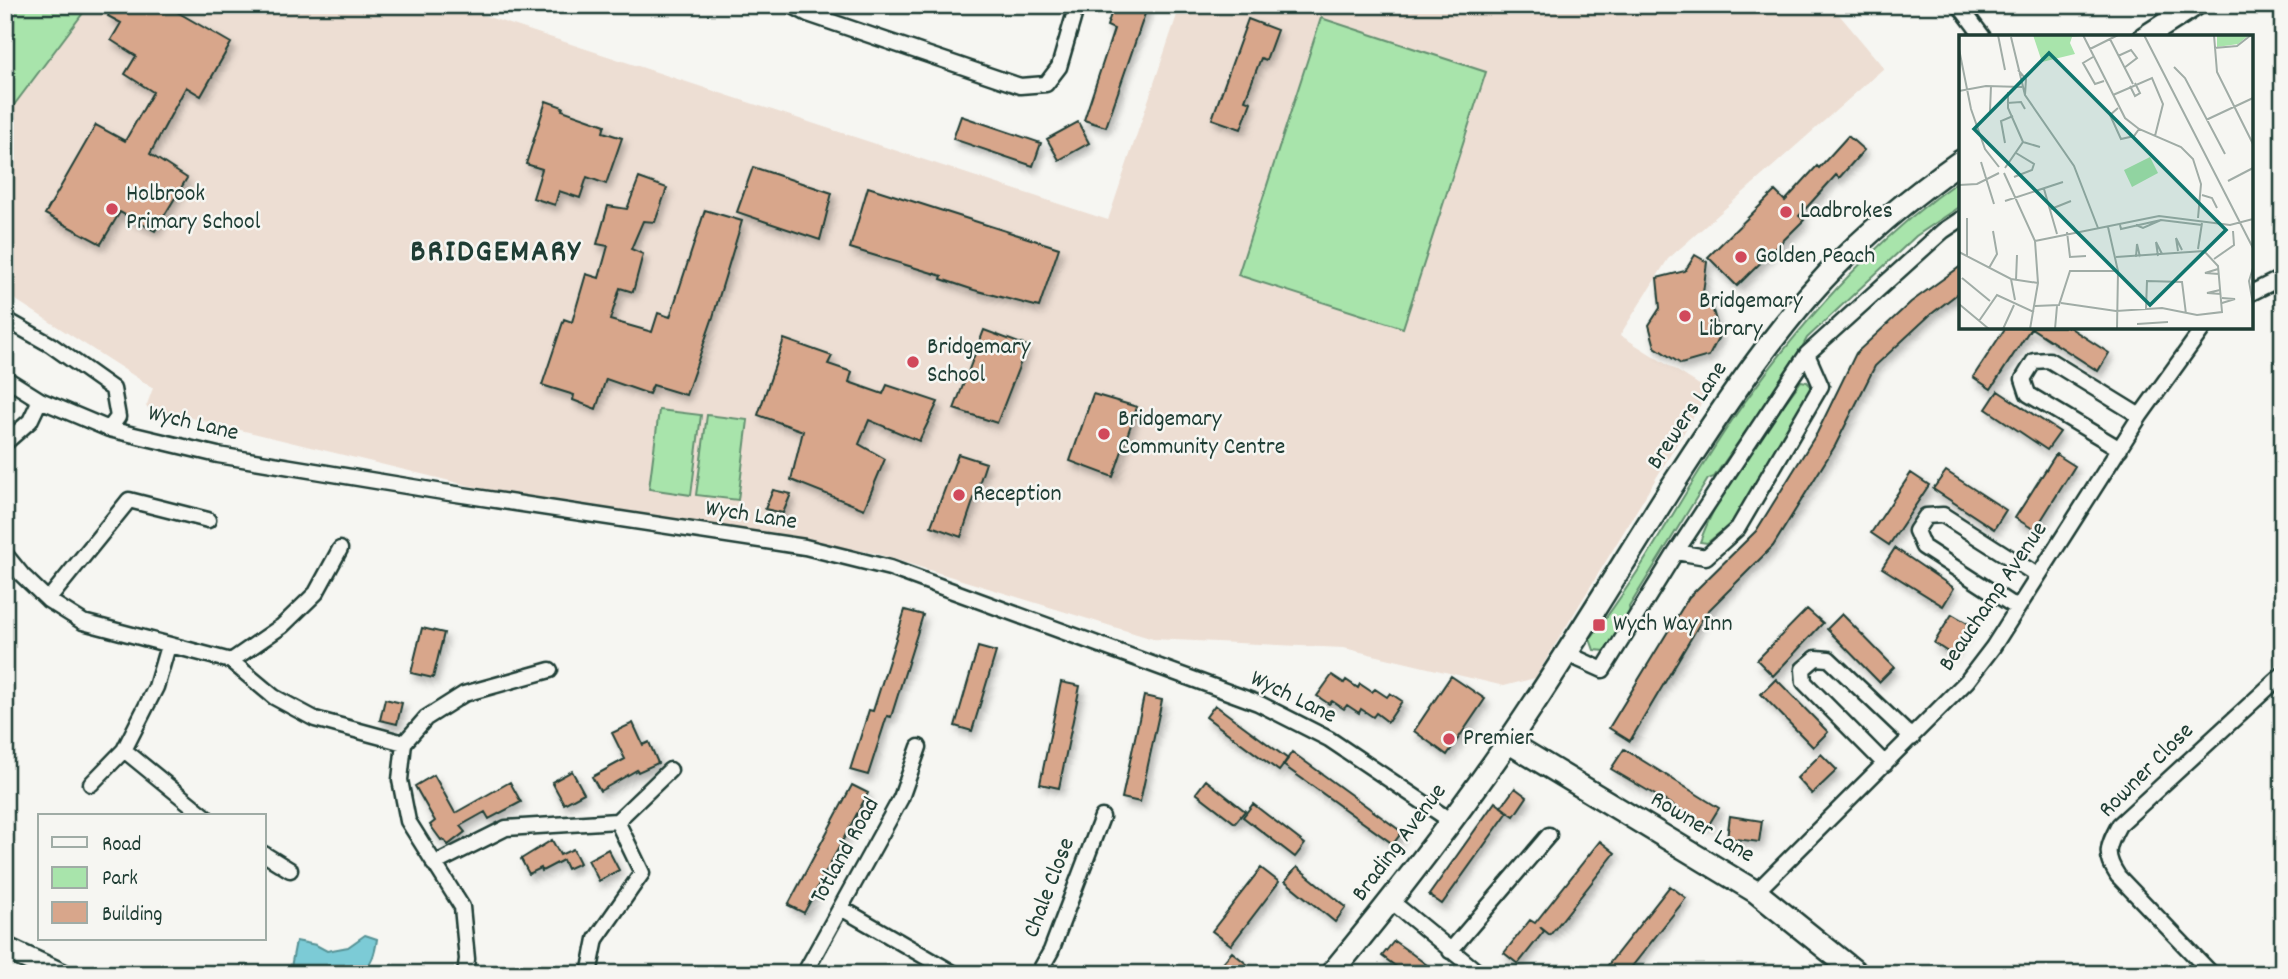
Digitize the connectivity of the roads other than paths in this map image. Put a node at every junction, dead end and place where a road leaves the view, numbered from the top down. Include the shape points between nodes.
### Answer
1 (791, 5) edge
2 (1077, 5) edge
3 (1959, 5) edge
4 (2195, 5) edge
5 (1982, 35) edge
6 (2148, 35) edge
7 (1959, 162) edge
8 (1959, 220) edge
9 (2283, 277) edge
10 (2253, 292) edge
11 (5, 320) edge
12 (2203, 329) edge
13 (1807, 354) junction
14 (5, 378) edge
15 (40, 400) junction
16 (2140, 416) junction
17 (109, 429) junction
18 (5, 443) edge
19 (2120, 449) junction
20 (208, 520) dead end
21 (340, 549) dead end
22 (1676, 552) junction
23 (5, 554) edge
24 (2037, 575) junction
25 (48, 600) junction
26 (2017, 608) junction
27 (169, 646) junction
28 (1565, 653) junction
29 (231, 661) junction
30 (550, 670) dead end
31 (2283, 674) edge
32 (1912, 738) junction
33 (1508, 742) junction
34 (404, 743) junction
35 (919, 747) dead end
36 (124, 750) junction
37 (1885, 764) junction
38 (670, 770) dead end
39 (91, 784) dead end
40 (203, 814) edge
41 (1102, 817) dead end
42 (617, 821) junction
43 (1451, 821) junction
44 (1549, 835) dead end
45 (266, 855) edge
46 (434, 864) junction
47 (290, 870) dead end
48 (1756, 892) junction
49 (1391, 901) junction
50 (841, 908) junction
51 (1450, 951) junction
52 (7, 953) edge
53 (1855, 973) edge
54 (61, 974) edge
55 (466, 974) edge
56 (589, 974) edge
57 (804, 974) edge
58 (955, 974) edge
59 (1038, 974) edge
60 (1331, 974) edge
61 (1480, 974) edge
62 (2213, 974) edge

1 - 2 street via 1020,86 1046,84 1059,67
3 - 5 street
4 - 6 street
7 - 28 street, Brewers Lane via 1865,237 1767,345
8 - 13 street
9 - 10 street
11 - 17 street via 113,388 118,417
12 - 16 street, Beauchamp Avenue
13 - 22 street
13 - 22 street via 1821,386 1738,528 1706,557
14 - 15 street, Wych Lane
15 - 17 street, Wych Lane
15 - 18 street via 30,421
16 - 19 street, Beauchamp Avenue
16 - 19 street via 2049,360 2034,362 2023,379 2028,394
17 - 43 street, Wych Lane via 218,455 805,547 890,568 1258,703 1329,739
19 - 24 street, Beauchamp Avenue
20 - 25 street via 129,500
21 - 29 street via 316,593 282,626
22 - 28 street via 1604,670
23 - 25 street
24 - 26 street, Beauchamp Avenue
24 - 26 street via 1942,516 1926,516 1916,531 1923,547
25 - 27 street via 83,622
26 - 32 street, Beauchamp Avenue via 1967,681
27 - 29 street
27 - 36 street via 156,687
28 - 33 street, Brewers Lane
29 - 34 street via 274,697 315,719
30 - 34 street via 464,694 426,718
31 - 62 street, Rowner Close via 2119,825 2109,843 2109,861 2118,876
32 - 37 street, Beauchamp Avenue
32 - 37 street via 1829,659 1816,658 1803,669 1804,682
33 - 43 street, Brading Avenue
33 - 48 street, Rowner Lane
34 - 46 street via 400,780 408,821
35 - 50 street, Totland Road via 901,798
36 - 39 street
36 - 40 street
37 - 48 street, Beauchamp Avenue
38 - 42 street
41 - 59 street, Chale Close
42 - 46 street via 506,828
42 - 56 street via 642,873 596,939
43 - 49 street, Brading Avenue
44 - 51 street
45 - 47 street
46 - 55 street via 462,908
48 - 53 street, Rowner Lane
49 - 51 street
49 - 60 street, Brading Avenue
50 - 57 street, Totland Road
50 - 58 street
51 - 61 street
52 - 54 street

